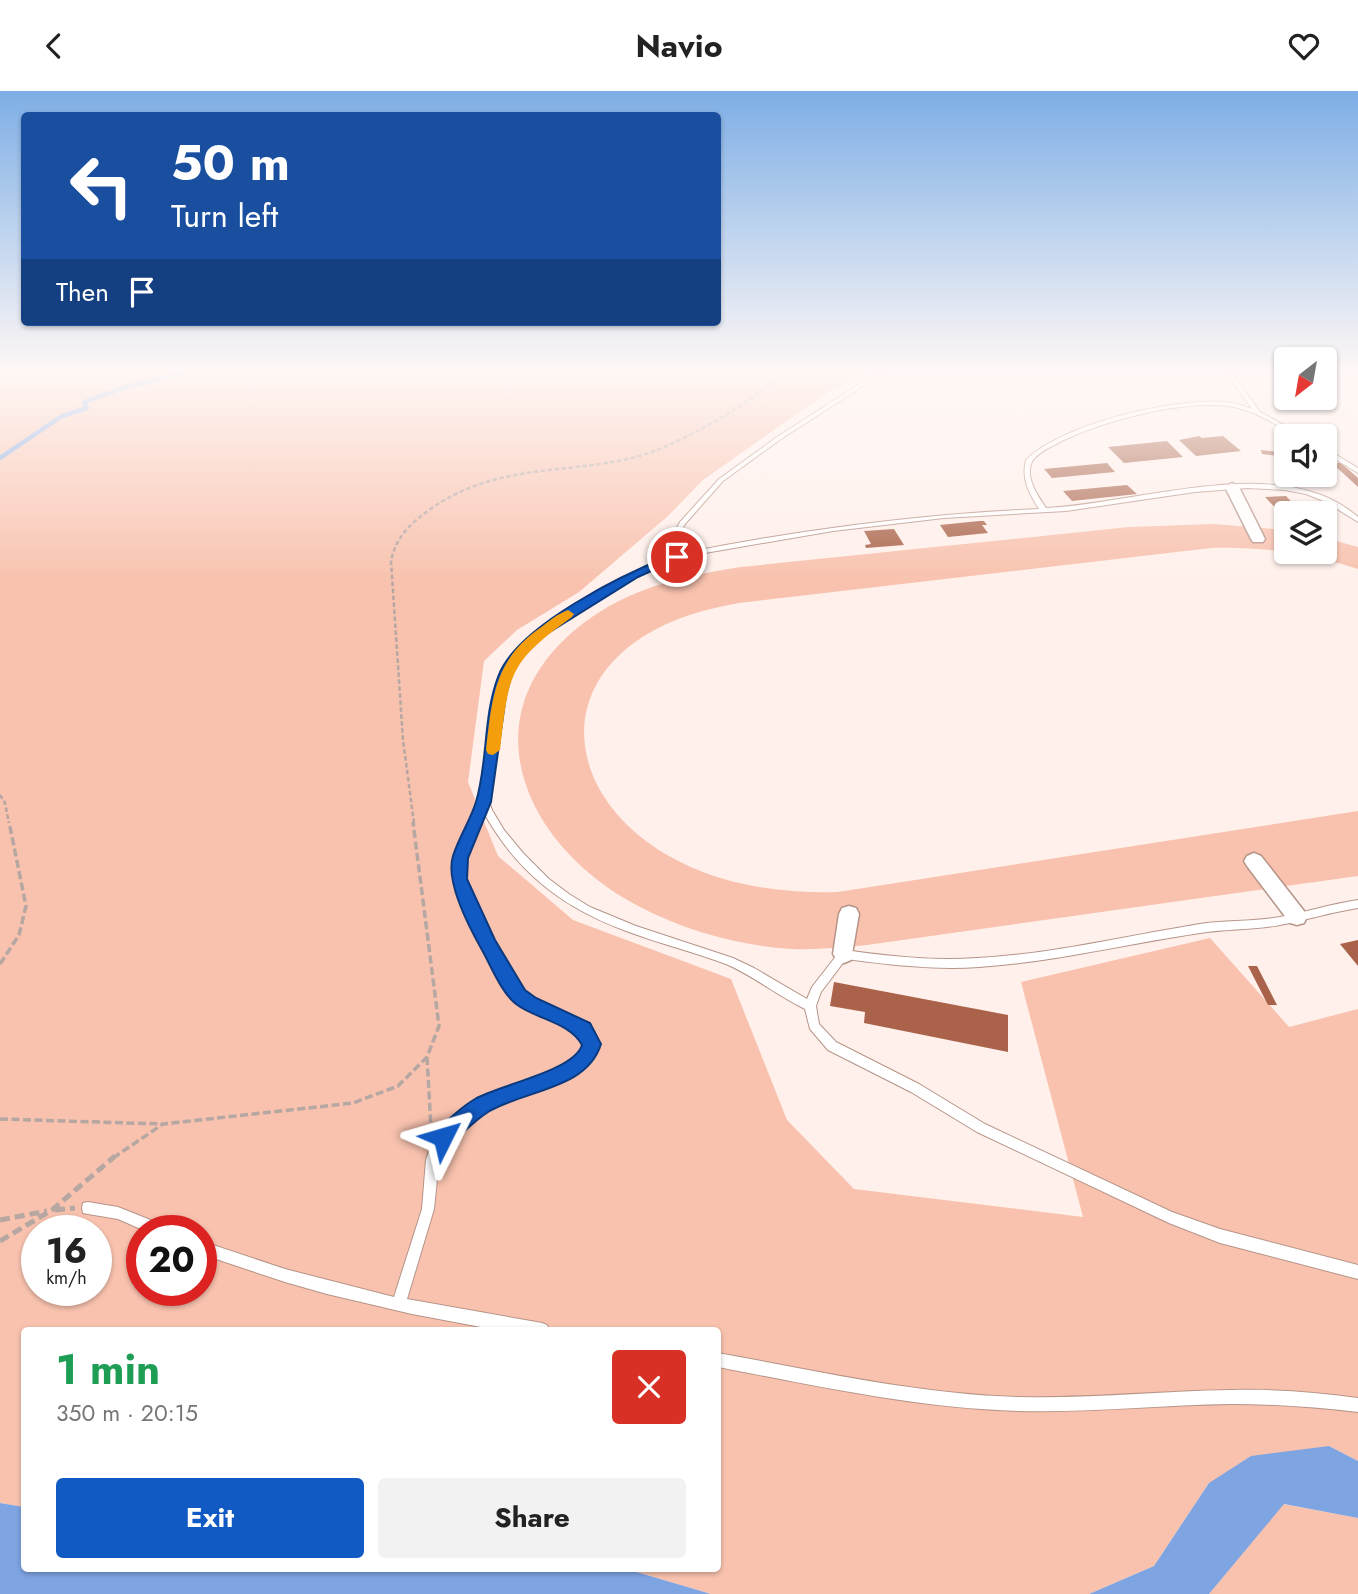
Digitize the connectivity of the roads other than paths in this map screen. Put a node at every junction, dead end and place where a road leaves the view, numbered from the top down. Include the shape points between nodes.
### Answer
1 (773, 442) edge
2 (1053, 442) edge
3 (1337, 458) edge
4 (1358, 471) edge
5 (1232, 487) junction
6 (1044, 511) junction
7 (1358, 520) edge
8 (1258, 539) dead end
9 (660, 562) junction
10 (484, 802) junction
11 (1254, 861) dead end
12 (1358, 904) edge
13 (849, 914) dead end
14 (1297, 917) junction
15 (844, 954) junction
16 (810, 1006) junction
17 (88, 1208) road end
18 (126, 1216) edge
19 (217, 1253) edge
20 (1358, 1272) edge
21 (399, 1304) junction
22 (522, 1327) edge
23 (721, 1361) edge
24 (1358, 1405) edge

1 - 9 lane via 721,480 682,523
2 - 6 lane via 1040,449 1027,465 1030,487
3 - 4 lane
5 - 6 lane
5 - 7 lane via 1312,493 1331,499
5 - 8 street
6 - 9 lane via 854,527
9 - 10 lane via 570,612 515,657 499,695
10 - 16 lane via 524,862 563,896 612,921 730,961
10 - 21 lane via 458,866 464,893 519,996 583,1029 591,1044 588,1055 573,1068 481,1106 443,1137 433,1153 429,1205
11 - 14 street
12 - 14 lane
13 - 15 street
14 - 15 lane via 1212,926 1001,963
15 - 16 lane via 816,990
16 - 20 lane via 814,1026 832,1046 981,1128 1195,1228
17 - 18 lane
19 - 21 lane via 303,1283
21 - 22 lane
23 - 24 lane via 947,1400 1074,1404 1299,1396

